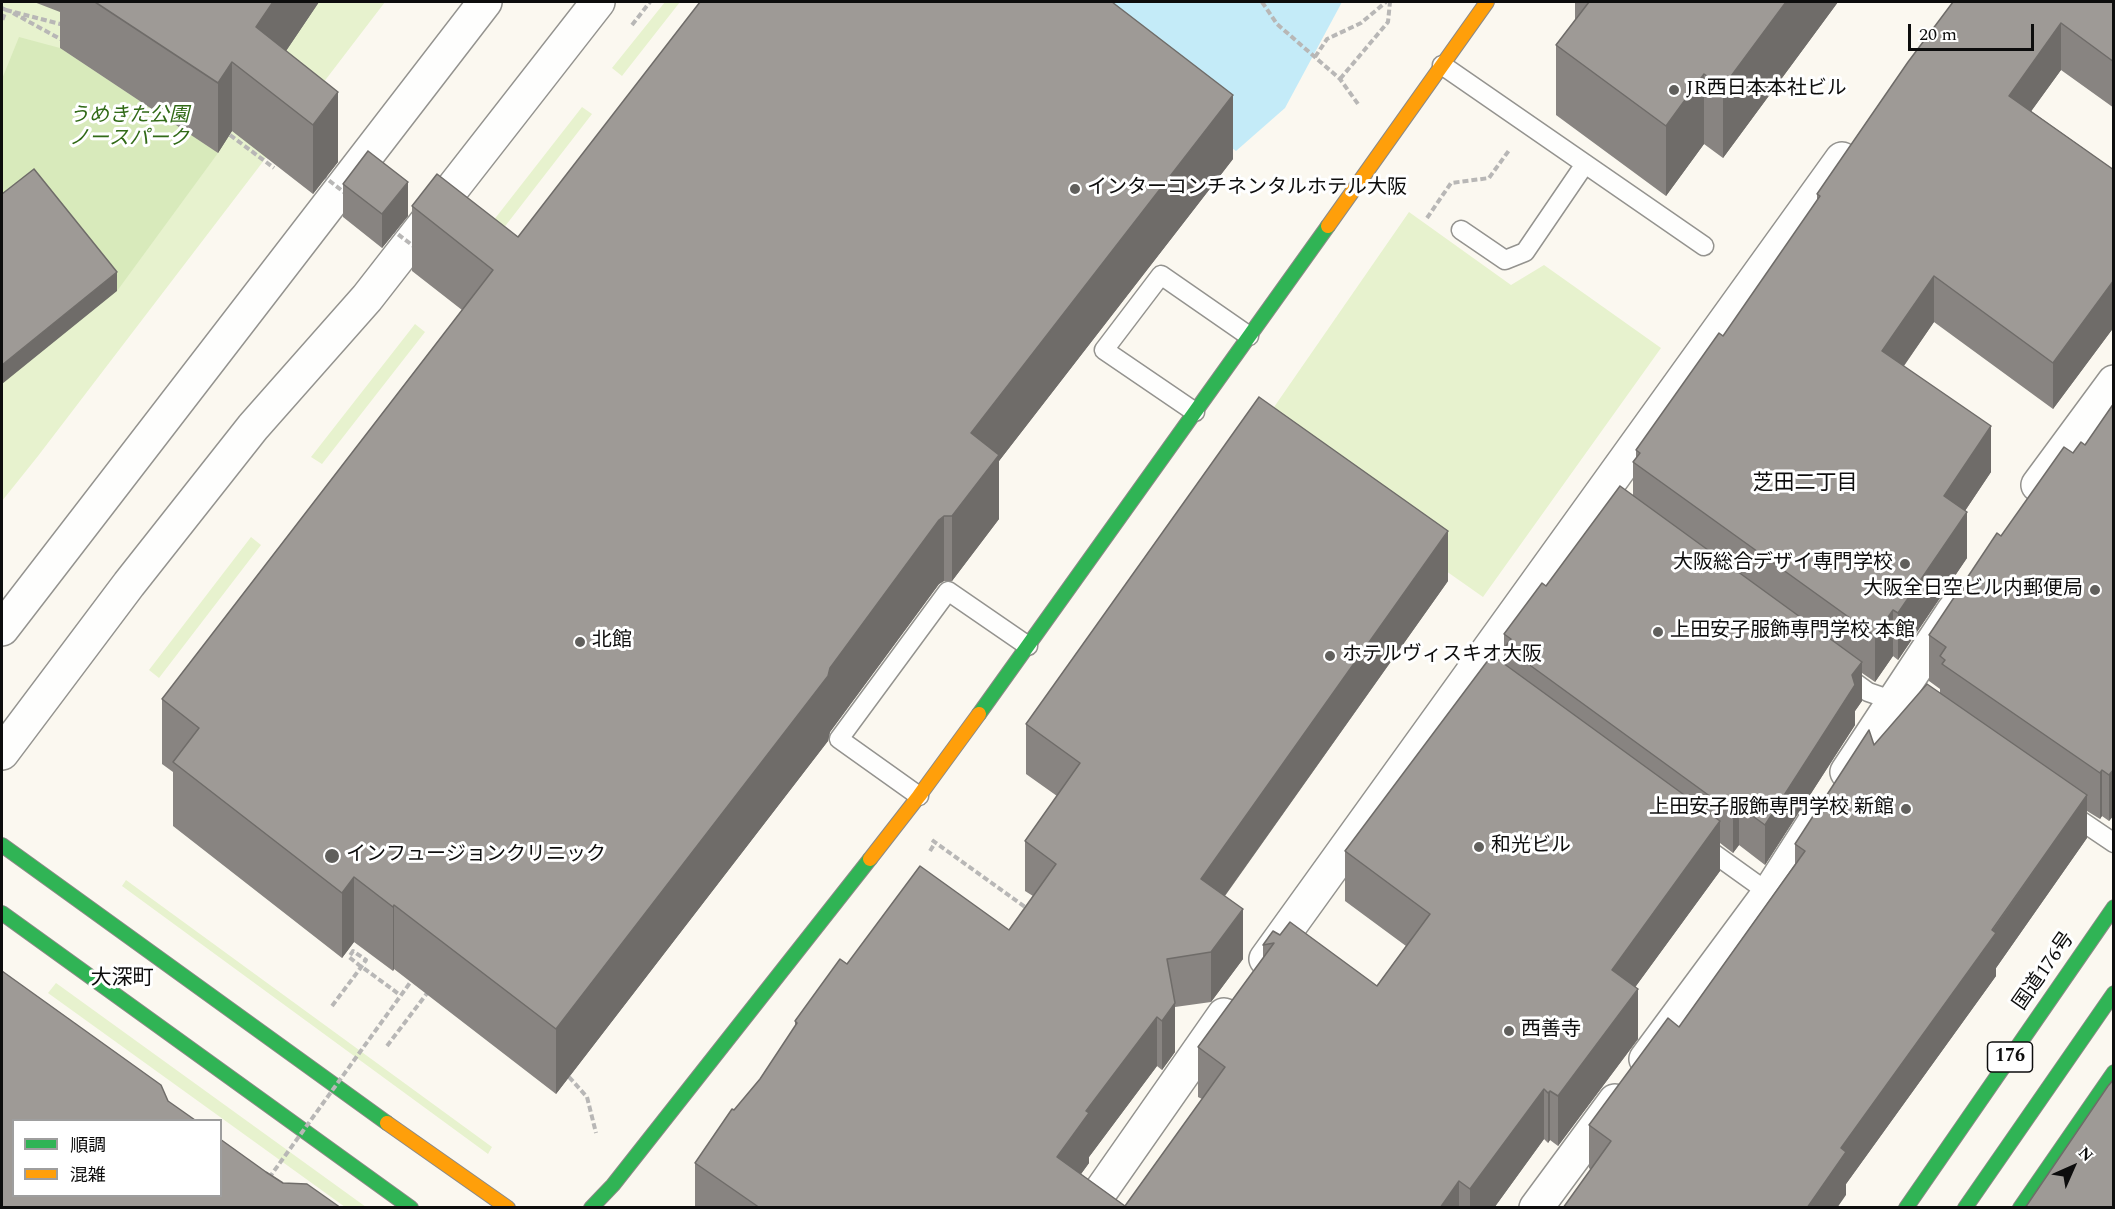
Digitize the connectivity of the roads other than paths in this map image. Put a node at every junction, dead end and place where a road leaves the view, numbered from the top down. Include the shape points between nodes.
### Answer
1 (485, 2) edge
2 (598, 2) edge
3 (1486, 2) edge
4 (1442, 65) junction
5 (1858, 137) edge
6 (1585, 164) junction
7 (1461, 230) dead end
8 (1704, 246) dead end
9 (1249, 336) junction
10 (2114, 382) edge
11 (1195, 412) junction
12 (2020, 512) edge
13 (1973, 581) edge
14 (2, 629) edge
15 (1028, 646) junction
16 (1830, 664) edge
17 (1907, 705) junction
18 (2, 753) edge
19 (919, 796) junction
20 (2054, 802) edge
21 (1692, 837) edge
22 (2114, 843) edge
23 (2, 845) edge
24 (1769, 893) junction
25 (2114, 907) edge
26 (2, 913) edge
27 (2114, 993) edge
28 (2114, 1072) edge
29 (411, 1208) edge
30 (508, 1208) edge
31 (591, 1208) edge
32 (1089, 1208) edge
33 (1536, 1208) edge
34 (1906, 1208) edge
35 (1965, 1208) edge
36 (2020, 1208) edge

1 - 14 street
2 - 18 street via 367,298 253,427
3 - 4 main road
4 - 6 lane
4 - 9 main road
5 - 32 street via 1608,503 1247,985
6 - 7 lane via 1525,252 1505,260
6 - 8 lane
9 - 11 main road
9 - 11 lane via 1161,274 1104,350
10 - 12 street
11 - 15 main road
13 - 17 street
15 - 19 main road
15 - 19 lane via 948,591 839,739
16 - 17 lane via 1868,692
17 - 24 street
19 - 31 main road via 614,1185
20 - 22 lane
21 - 24 lane
23 - 30 main road
24 - 33 street
25 - 34 main road, 国道176号 / 176
26 - 29 main road
27 - 35 main road, 176
28 - 36 main road

